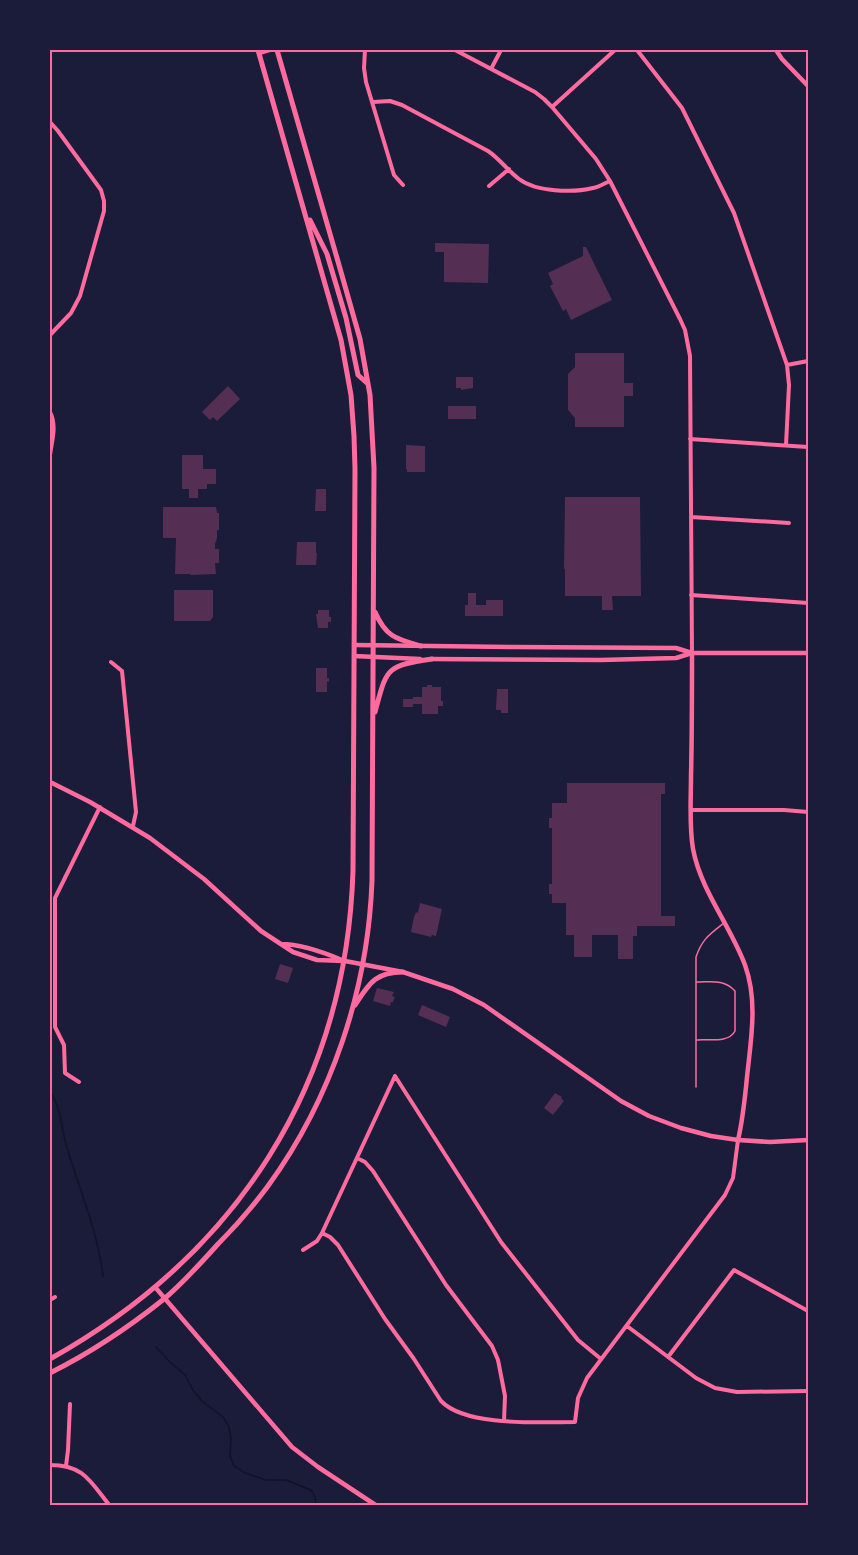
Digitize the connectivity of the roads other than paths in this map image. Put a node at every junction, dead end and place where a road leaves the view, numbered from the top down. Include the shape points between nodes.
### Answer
1 (269, 50) edge
2 (277, 50) edge
3 (365, 50) edge
4 (455, 50) edge
5 (501, 50) edge
6 (615, 50) edge
7 (637, 50) edge
8 (776, 50) edge
9 (259, 51) edge
10 (491, 69) junction
11 (808, 85) edge
12 (372, 102) junction
13 (552, 107) junction
14 (50, 122) edge
15 (509, 169) junction
16 (610, 181) junction
17 (403, 185) dead end
18 (489, 186) dead end
19 (306, 213) junction
20 (50, 335) edge
21 (808, 361) edge
22 (787, 365) junction
23 (368, 384) junction
24 (50, 412) edge
25 (690, 439) junction
26 (786, 445) junction
27 (808, 447) edge
28 (50, 455) edge
29 (691, 517) junction
30 (789, 523) dead end
31 (373, 592) junction
32 (692, 595) junction
33 (808, 603) edge
34 (354, 645) junction
35 (373, 645) junction
36 (422, 646) junction
37 (692, 653) junction
38 (808, 653) edge
39 (354, 656) junction
40 (373, 658) junction
41 (432, 660) junction
42 (111, 662) dead end
43 (373, 720) junction
44 (50, 782) edge
45 (100, 807) junction
46 (691, 810) junction
47 (808, 812) edge
48 (133, 826) junction
49 (52, 917) edge
50 (725, 923) junction
51 (281, 944) junction
52 (345, 961) junction
53 (362, 964) junction
54 (403, 972) junction
55 (697, 982) junction
56 (352, 1009) junction
57 (696, 1040) junction
58 (79, 1082) dead end
59 (696, 1087) dead end
60 (738, 1140) junction
61 (808, 1140) edge
62 (357, 1158) junction
63 (322, 1233) junction
64 (303, 1250) dead end
65 (155, 1287) junction
66 (55, 1297) dead end
67 (165, 1298) junction
68 (50, 1299) edge
69 (808, 1311) edge
70 (627, 1326) junction
71 (668, 1357) junction
72 (50, 1359) edge
73 (601, 1359) junction
74 (50, 1373) edge
75 (808, 1391) edge
76 (70, 1404) dead end
77 (504, 1421) junction
78 (50, 1465) edge
79 (66, 1466) junction
80 (110, 1506) edge
81 (376, 1506) edge

1 - 9 main road
2 - 23 main road via 354,316
3 - 12 street via 365,75
4 - 10 street
5 - 10 street
6 - 13 street
7 - 22 street via 682,108 734,213
8 - 11 main road
9 - 19 main road
10 - 13 street via 534,92
12 - 15 street via 402,105 488,151
12 - 17 street via 394,175
13 - 16 street
14 - 20 street via 101,190 104,201 80,296 71,313
15 - 16 street via 525,183 548,190 588,189
15 - 18 street
16 - 25 street via 685,330 690,356
19 - 23 main road via 327,254 358,375
19 - 34 main road via 336,317 351,395 355,469
21 - 22 street
22 - 26 street
23 - 31 main road via 374,451
24 - 28 street via 54,422
25 - 26 street
25 - 29 street
26 - 27 street
29 - 30 street
29 - 32 street
31 - 35 main road
31 - 36 main road via 374,608 384,629
32 - 33 street
32 - 37 street
34 - 35 main road
34 - 39 main road
35 - 36 main road
35 - 40 main road
36 - 37 main road via 676,648
37 - 38 main road
37 - 41 main road via 676,658
37 - 46 main road
39 - 40 main road
39 - 52 main road via 353,871
40 - 41 main road
40 - 43 main road
41 - 43 main road via 402,664 388,673
42 - 48 street via 122,671 136,812
43 - 53 main road via 370,917
44 - 45 main road
45 - 48 main road
45 - 49 street via 56,898
46 - 47 street
46 - 50 main road via 697,862
48 - 51 main road via 186,864
49 - 58 street via 55,1027 64,1045 65,1073
50 - 55 lane via 700,945 696,957
50 - 60 main road via 745,964 753,999
51 - 52 main road
51 - 52 main road via 306,957
52 - 53 main road
52 - 65 main road via 322,1045 276,1147 218,1225
53 - 54 main road
53 - 56 main road
54 - 56 main road via 390,972 374,979
54 - 60 main road via 473,999 634,1108 696,1133
55 - 57 lane
55 - 57 lane via 729,984 735,991 735,1031 726,1039
56 - 67 main road via 328,1081 285,1161 232,1230
57 - 59 lane
60 - 61 main road
60 - 70 street via 733,1178 725,1196
62 - 63 street
62 - 73 street via 395,1076 501,1242 578,1340
62 - 77 street via 373,1171 446,1285 492,1346 502,1380
63 - 64 street
63 - 77 street via 338,1245 446,1407
65 - 67 main road
65 - 72 main road via 111,1322
66 - 68 street
67 - 74 main road
67 - 81 main road via 292,1447
69 - 71 street via 734,1269
70 - 71 street
70 - 73 street
71 - 75 street via 696,1378 726,1391
73 - 77 street via 582,1388 575,1422
76 - 79 street
78 - 79 street
79 - 80 street via 85,1476

